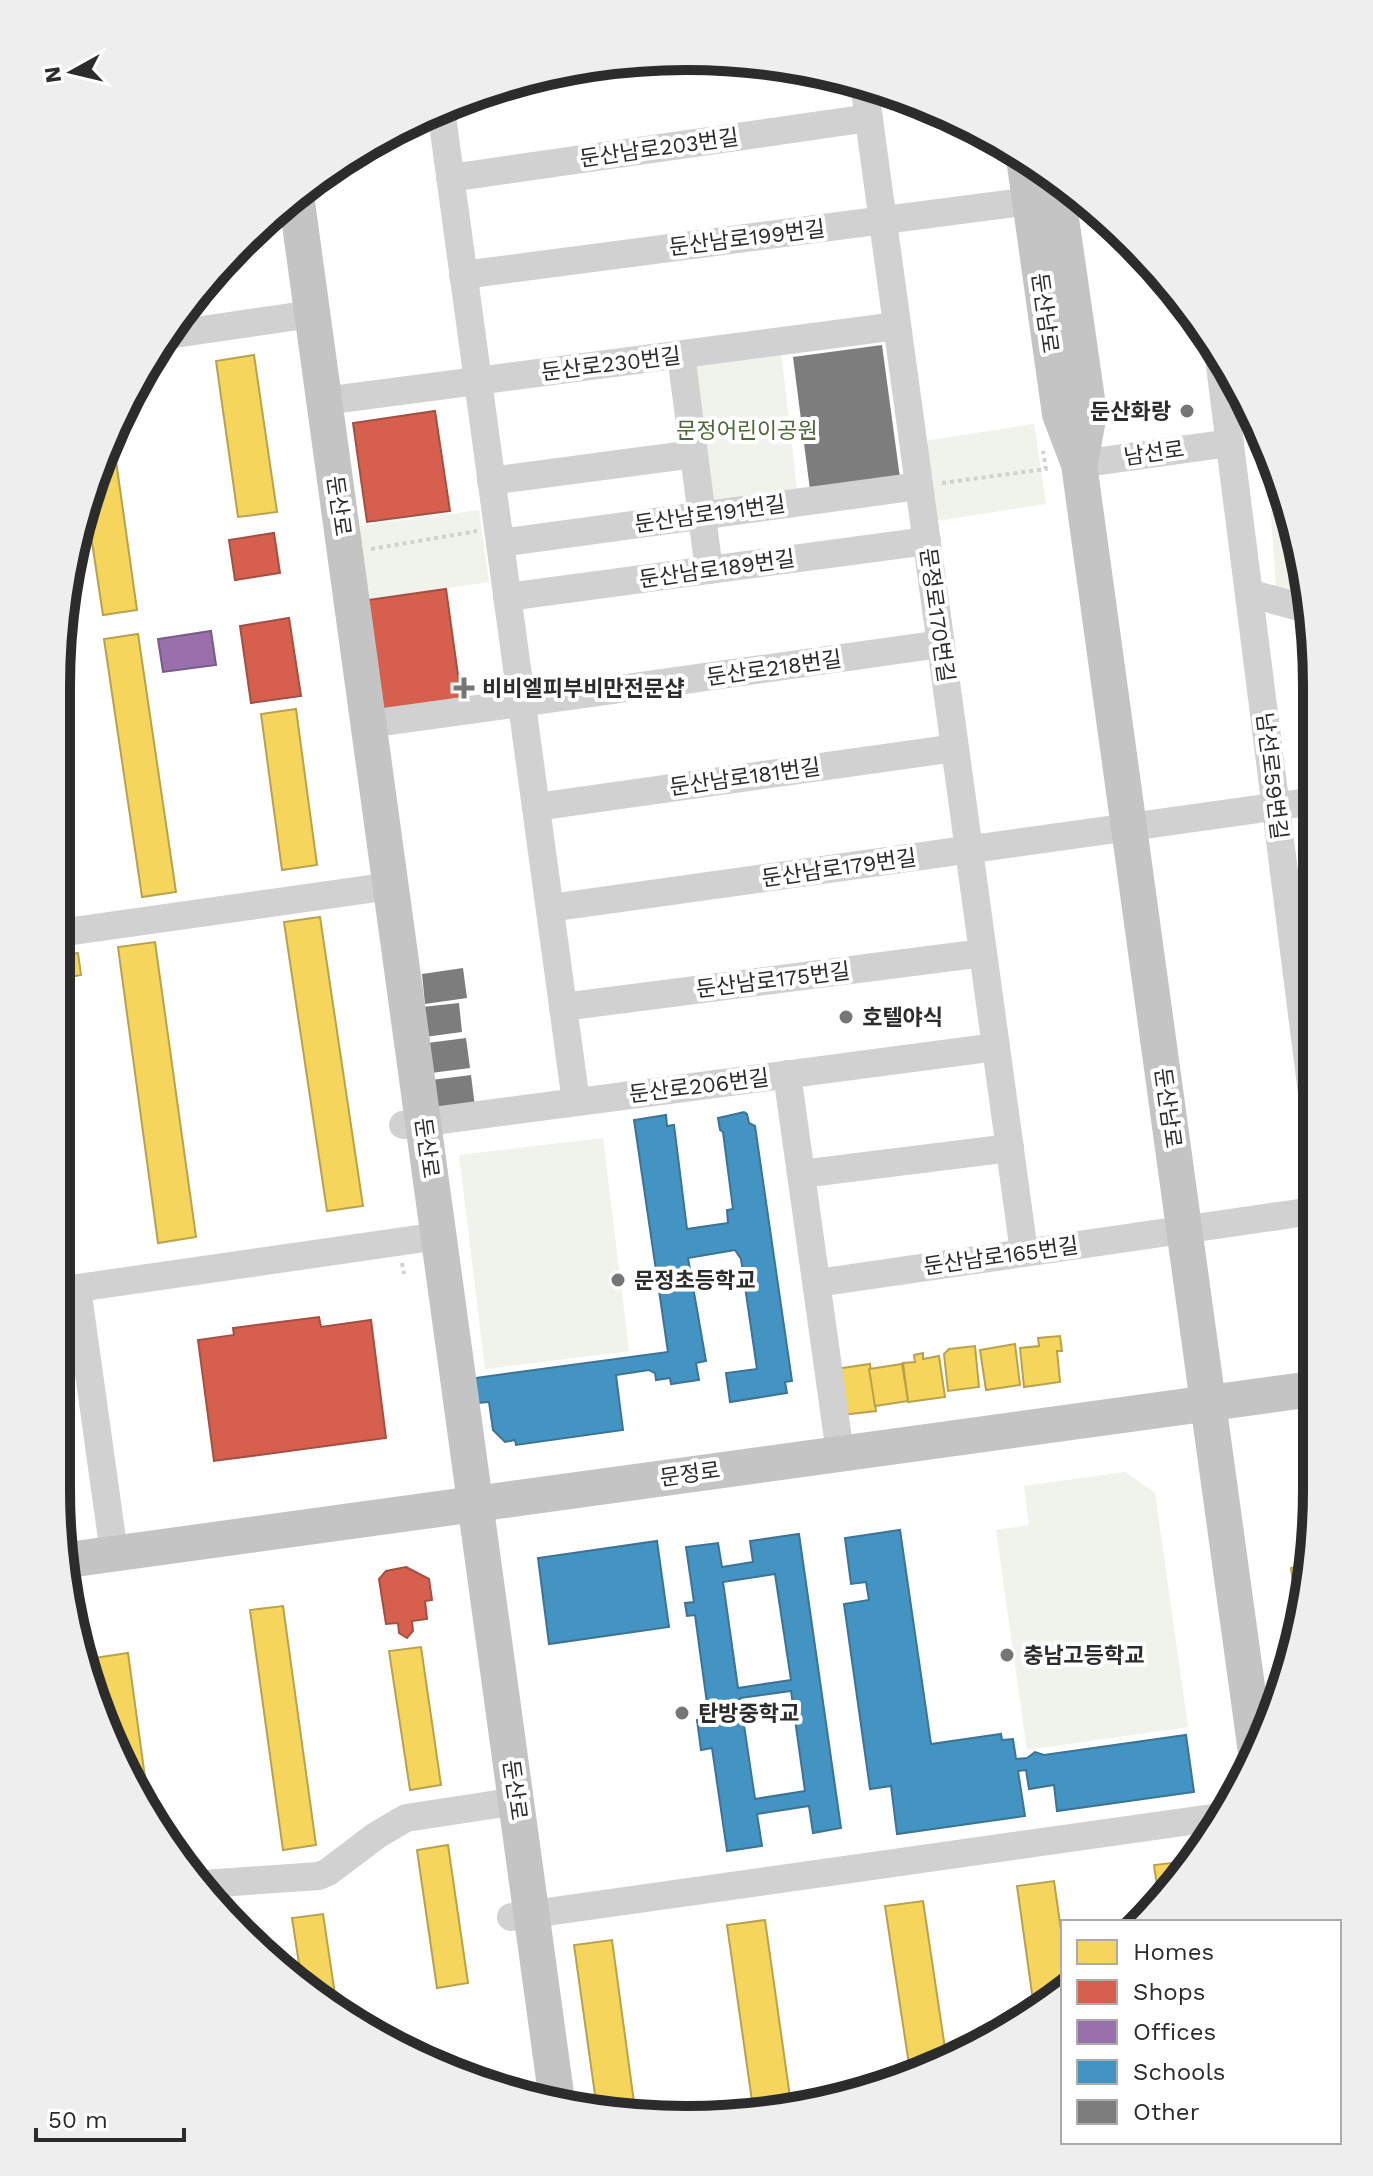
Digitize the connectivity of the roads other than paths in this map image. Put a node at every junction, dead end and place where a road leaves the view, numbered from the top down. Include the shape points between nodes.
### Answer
1 (866, 97) edge
2 (869, 118) junction
3 (443, 121) edge
4 (450, 178) junction
5 (1056, 193) edge
6 (297, 209) edge
7 (883, 220) junction
8 (281, 222) edge
9 (463, 275) junction
10 (302, 315) junction
11 (897, 326) junction
12 (182, 333) edge
13 (681, 355) junction
14 (478, 381) junction
15 (1222, 382) edge
16 (324, 401) junction
17 (1230, 443) junction
18 (694, 454) junction
19 (1079, 464) junction
20 (491, 481) junction
21 (919, 486) junction
22 (702, 516) junction
23 (499, 535) junction
24 (927, 541) junction
25 (709, 570) junction
26 (1249, 593) junction
27 (507, 597) junction
28 (1298, 607) edge
29 (941, 644) junction
30 (522, 703) junction
31 (369, 724) junction
32 (955, 748) junction
33 (1303, 803) edge
34 (536, 807) junction
35 (1276, 807) junction
36 (1129, 828) junction
37 (969, 850) junction
38 (381, 887) junction
39 (550, 908) junction
40 (1302, 909) edge
41 (70, 931) edge
42 (983, 953) junction
43 (563, 1007) junction
44 (996, 1047) junction
45 (787, 1074) junction
46 (576, 1102) junction
47 (413, 1123) junction
48 (1010, 1148) junction
49 (801, 1174) junction
50 (1303, 1212) edge
51 (1184, 1229) junction
52 (429, 1238) junction
53 (1024, 1252) junction
54 (817, 1283) junction
55 (70, 1289) edge
56 (70, 1306) edge
57 (1303, 1390) edge
58 (1209, 1403) junction
59 (840, 1453) junction
60 (466, 1505) junction
61 (114, 1553) junction
62 (74, 1559) edge
63 (1253, 1731) edge
64 (506, 1803) junction
65 (1207, 1819) edge
66 (212, 1883) edge
67 (522, 1915) junction
68 (534, 2087) edge
69 (555, 2092) edge

1 - 2 street, 문정로170번길
2 - 4 street, 둔산남로203번길
2 - 7 street, 문정로170번길
3 - 4 street
4 - 9 street
5 - 7 street, 둔산남로199번길
5 - 19 main road, 둔산남로 via 1089,413
6 - 10 main road, 둔산로
7 - 9 street, 둔산남로199번길
7 - 11 street, 문정로170번길
8 - 10 main road, 둔산로
9 - 14 street
10 - 12 street
10 - 16 main road, 둔산로
10 - 38 main road, 둔산로
11 - 13 street, 둔산로230번길
11 - 21 street, 문정로170번길
13 - 14 street, 둔산로230번길
13 - 18 street
14 - 16 street, 둔산로230번길
14 - 20 street
15 - 17 street, 남선로59번길
16 - 31 main road, 둔산로
17 - 19 street, 남선로
17 - 26 street, 남선로59번길
18 - 20 street
18 - 22 street
19 - 36 main road, 둔산남로
20 - 23 street
21 - 22 street, 둔산남로191번길
21 - 24 street, 문정로170번길
22 - 23 street, 둔산남로191번길
22 - 25 street
23 - 27 street
24 - 25 street, 둔산남로189번길
24 - 29 street, 문정로170번길
25 - 27 street, 둔산남로189번길
26 - 28 street
26 - 35 street, 남선로59번길
27 - 30 street
29 - 30 street, 둔산로218번길
29 - 32 street, 문정로170번길
30 - 31 street, 둔산로218번길
30 - 34 street
31 - 38 main road, 둔산로
32 - 34 street, 둔산남로181번길
32 - 37 street, 문정로170번길
33 - 35 street, 둔산남로179번길
34 - 39 street
35 - 36 street, 둔산남로179번길
35 - 40 street, 남선로59번길
36 - 37 street, 둔산남로179번길
36 - 51 main road, 둔산남로
37 - 39 street, 둔산남로179번길
37 - 42 street, 문정로170번길
38 - 41 street
38 - 47 main road, 둔산로
39 - 43 street
42 - 43 street, 둔산남로175번길
42 - 44 street, 문정로170번길
43 - 46 street
44 - 45 street, 둔산로206번길
44 - 48 street, 문정로170번길
45 - 46 street, 둔산로206번길
45 - 49 street
46 - 47 street, 둔산로206번길
47 - 52 main road, 둔산로
48 - 49 street
48 - 53 street, 문정로170번길
49 - 54 street
50 - 51 street, 둔산남로165번길
51 - 53 street, 둔산남로165번길
51 - 58 main road, 둔산남로
52 - 55 street
52 - 60 main road, 둔산로
53 - 54 street, 둔산남로165번길
54 - 59 street
56 - 61 street
57 - 58 main road, 문정로
58 - 59 main road, 문정로
58 - 63 main road, 둔산남로
59 - 60 main road, 문정로
60 - 61 main road, 문정로
60 - 64 main road, 둔산로
61 - 62 main road, 문정로
64 - 66 street via 406,1818 319,1876
64 - 67 main road, 둔산로
65 - 67 street
67 - 68 main road, 둔산로
67 - 69 main road, 둔산로

